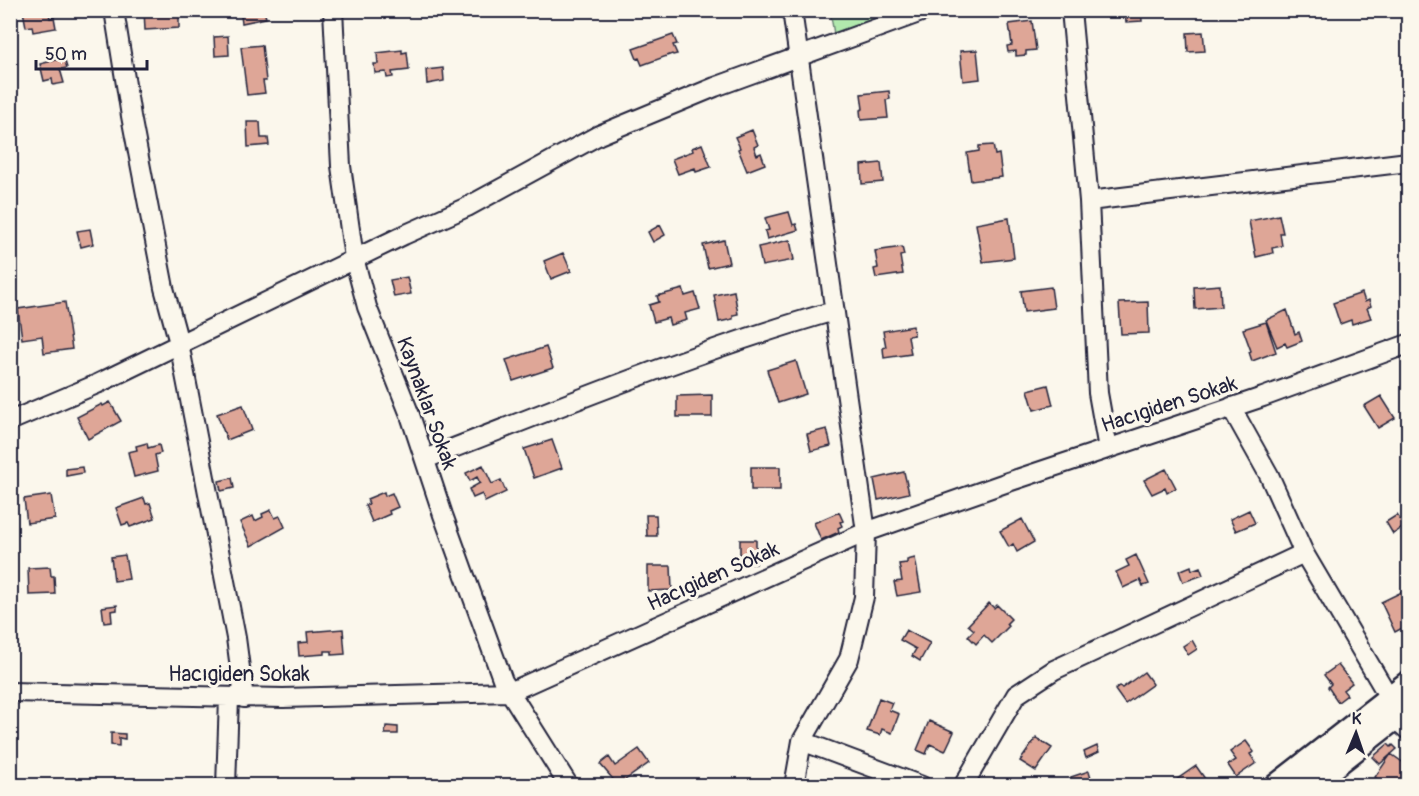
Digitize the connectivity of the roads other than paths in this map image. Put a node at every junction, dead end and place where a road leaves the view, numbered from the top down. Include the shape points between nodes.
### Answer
1 (114, 10) edge
2 (333, 10) edge
3 (792, 10) edge
4 (927, 10) edge
5 (1071, 10) edge
6 (798, 58) junction
7 (1408, 162) edge
8 (1089, 201) junction
9 (354, 258) junction
10 (834, 311) junction
11 (179, 344) junction
12 (1408, 344) edge
13 (1231, 407) junction
14 (10, 421) edge
15 (1108, 448) junction
16 (425, 459) junction
17 (866, 532) junction
18 (1304, 553) junction
19 (1408, 683) edge
20 (10, 692) edge
21 (510, 692) junction
22 (236, 698) junction
23 (1401, 714) edge
24 (802, 741) junction
25 (226, 786) edge
26 (569, 786) edge
27 (794, 786) edge
28 (922, 786) edge
29 (963, 786) edge
30 (1276, 786) edge
31 (1309, 786) edge

1 - 11 street via 131,116
2 - 9 street, Kaynaklar Sokak via 341,166
3 - 6 street
4 - 6 street
5 - 8 street
6 - 9 street via 599,135 467,207
6 - 10 street
7 - 8 street
8 - 15 street via 1098,393
9 - 11 street
9 - 16 street, Kaynaklar Sokak via 367,307
10 - 16 street via 686,359
10 - 17 street
11 - 14 street
11 - 22 street via 236,638
12 - 13 street, Hacıgiden Sokak
13 - 15 street, Hacıgiden Sokak
13 - 18 street via 1269,475
15 - 17 street, Hacıgiden Sokak
16 - 21 street, Kaynaklar Sokak via 473,601
17 - 21 street, Hacıgiden Sokak
17 - 24 street via 864,597 849,659
18 - 23 street
18 - 29 street via 1054,670 1016,695
19 - 23 street
20 - 22 street, Hacıgiden Sokak
21 - 22 street, Hacıgiden Sokak
21 - 26 street, Kaynaklar Sokak
22 - 25 street
23 - 30 street
23 - 31 street
24 - 27 street
24 - 28 street

